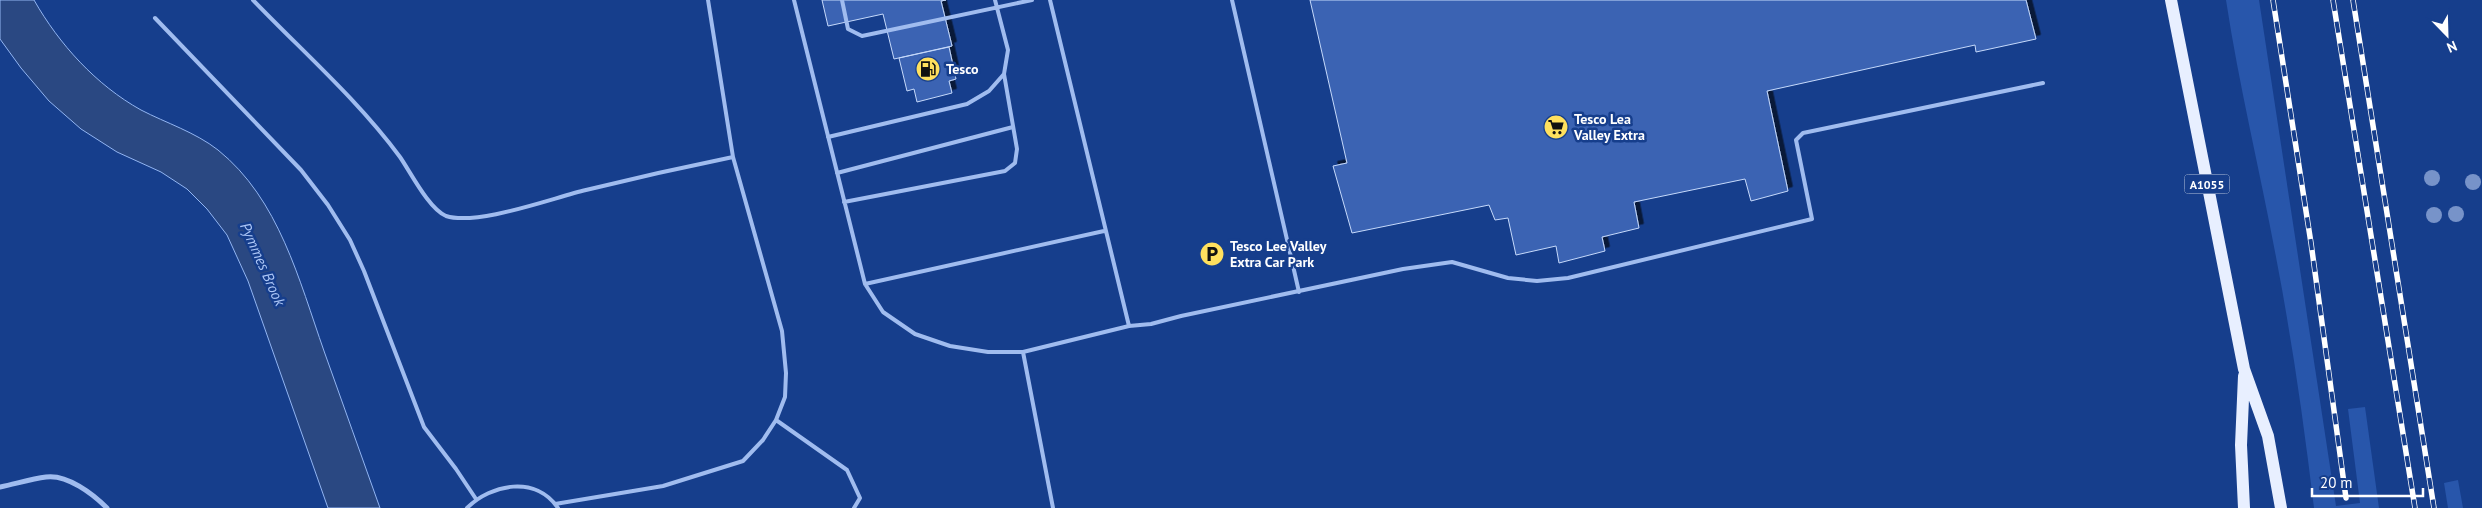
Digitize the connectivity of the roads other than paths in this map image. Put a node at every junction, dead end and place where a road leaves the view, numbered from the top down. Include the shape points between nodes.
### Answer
1 (253, 0) edge
2 (708, 0) edge
3 (794, 0) edge
4 (842, 0) edge
5 (995, 0) edge
6 (1032, 0) edge
7 (1050, 0) edge
8 (1232, 0) edge
9 (2171, 0) edge
10 (997, 8) junction
11 (155, 18) dead end
12 (1004, 74) junction
13 (2043, 83) dead end
14 (1013, 127) junction
15 (828, 136) junction
16 (734, 157) junction
17 (837, 173) junction
18 (844, 202) junction
19 (1104, 231) junction
20 (865, 284) junction
21 (1299, 292) junction
22 (1129, 326) junction
23 (1023, 352) junction
24 (2244, 369) junction
25 (776, 420) junction
26 (0, 487) edge
27 (476, 499) junction
28 (557, 506) edge
29 (107, 508) edge
30 (467, 508) edge
31 (854, 508) edge
32 (1053, 508) edge
33 (2244, 508) edge
34 (2281, 508) edge

1 - 16 lane via 361,108 432,204 444,215 460,219 487,216 587,189
2 - 16 lane
3 - 15 lane
4 - 10 lane via 848,29 862,36
5 - 10 lane
6 - 10 lane
7 - 19 lane
8 - 21 lane
9 - 24 main road, A1055
10 - 12 lane via 1008,50
11 - 27 lane via 301,170 328,205 350,240 364,271 424,427
12 - 14 lane
12 - 15 lane via 990,91 967,104
13 - 21 lane via 1803,133 1796,140 1812,219 1568,278 1537,281 1508,278 1452,262 1403,269
14 - 17 lane
14 - 18 lane via 1017,149 1015,163 1005,171
15 - 17 lane
16 - 25 lane via 782,331 785,397
17 - 18 lane
18 - 20 lane
19 - 20 lane
19 - 22 lane
20 - 23 lane via 883,312 915,334 950,346 988,352
21 - 22 lane
22 - 23 lane
23 - 32 lane
24 - 33 main road, A1055 via 2241,445
24 - 34 main road, A1055 via 2268,436
25 - 28 lane via 743,461 663,486
25 - 31 lane via 847,470 860,498
26 - 29 street via 48,476 75,484
27 - 28 lane via 506,486 526,487 536,490
27 - 30 lane

